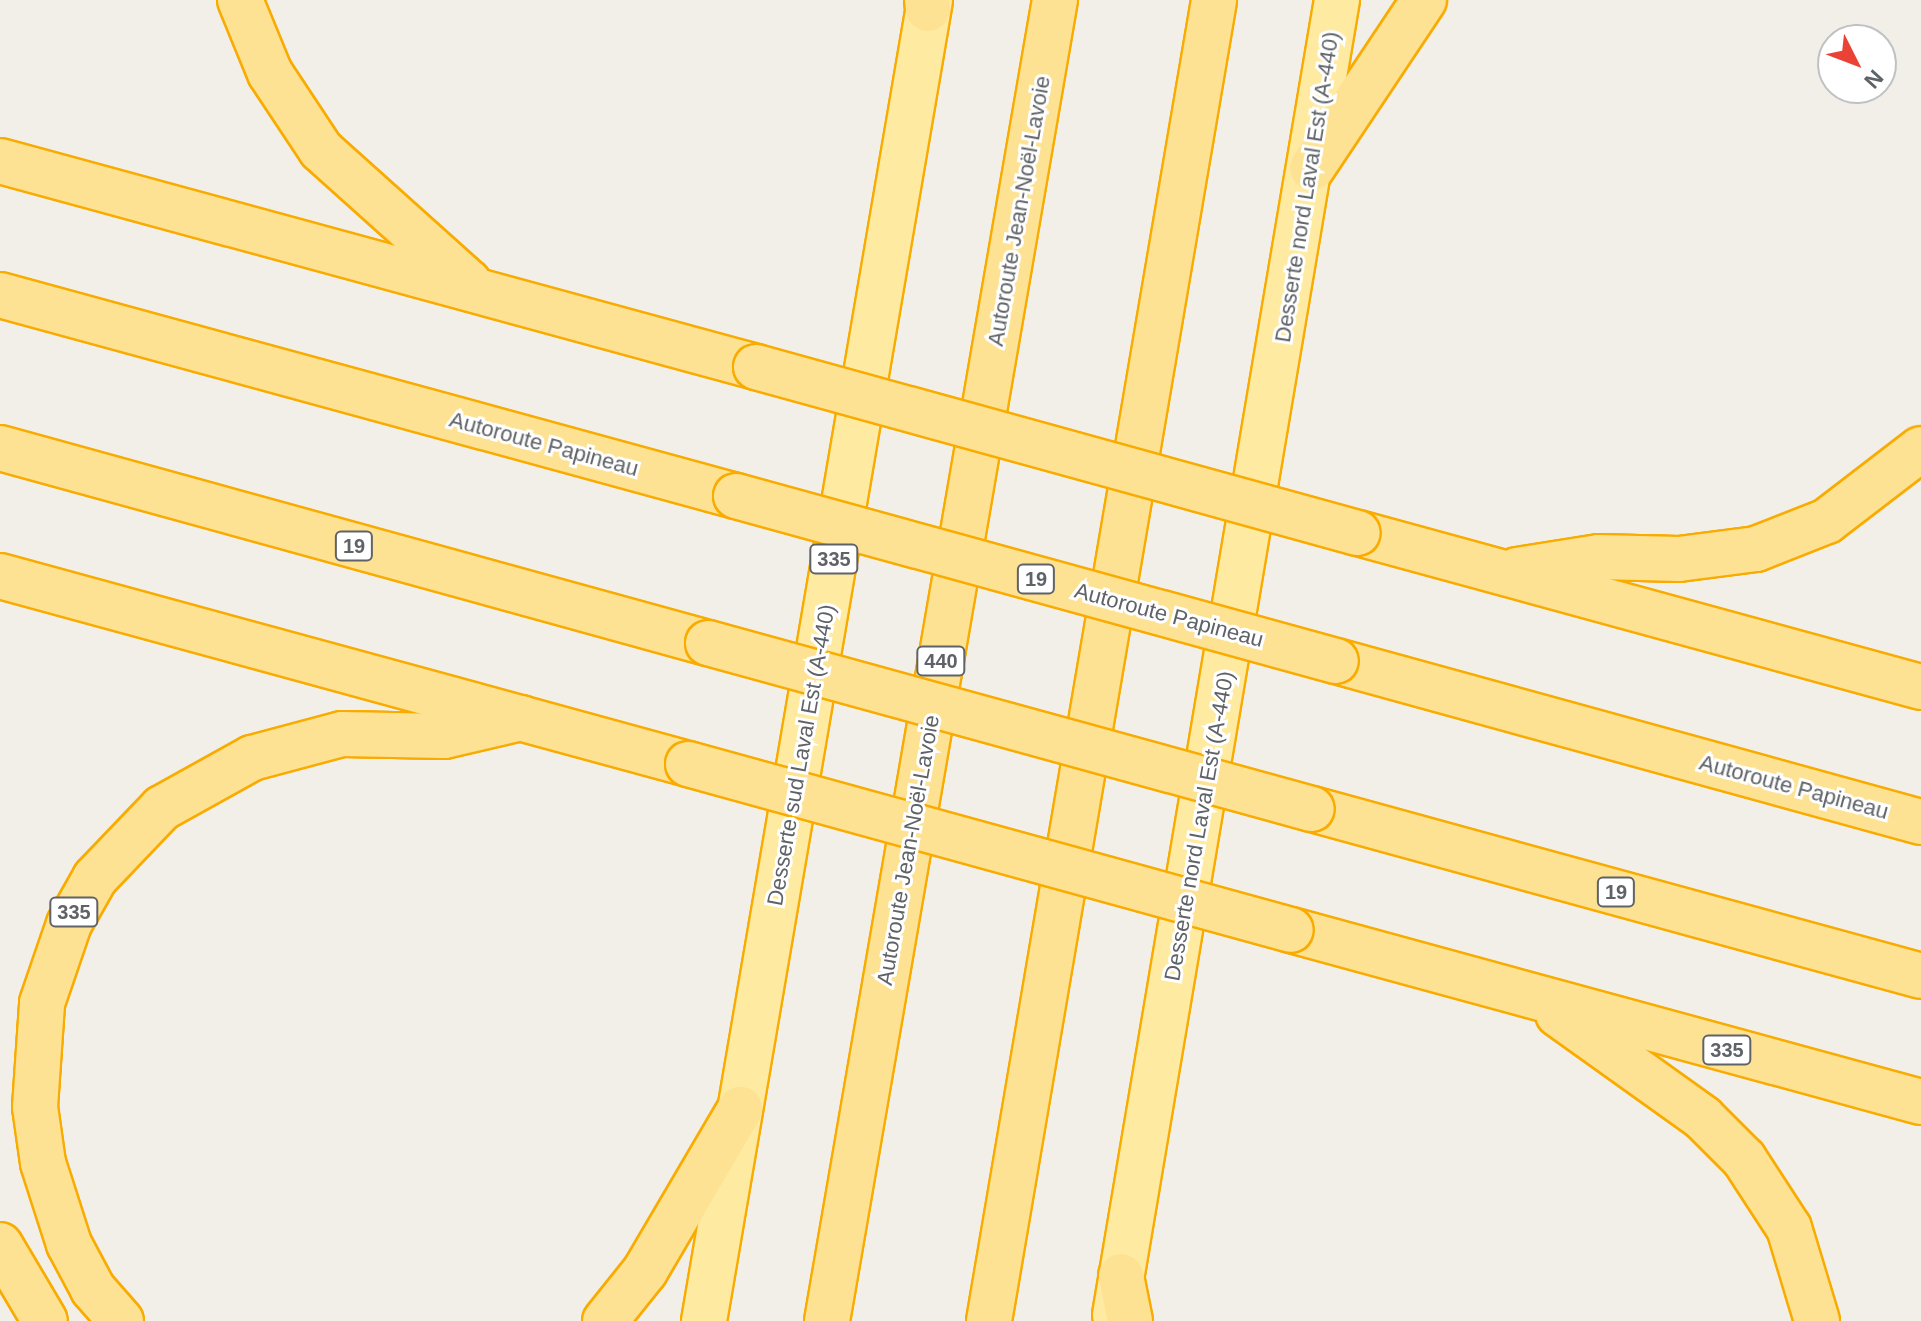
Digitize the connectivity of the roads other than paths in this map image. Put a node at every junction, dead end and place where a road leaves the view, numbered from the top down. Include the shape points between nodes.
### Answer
1 (240, 0) edge
2 (1055, 0) edge
3 (1214, 0) edge
4 (1337, 0) edge
5 (1424, 0) edge
6 (928, 3) edge
7 (0, 161) edge
8 (1312, 168) junction
9 (479, 291) junction
10 (0, 295) edge
11 (0, 448) edge
12 (1921, 449) edge
13 (1503, 572) junction
14 (0, 576) edge
15 (1921, 687) edge
16 (521, 718) junction
17 (1921, 822) edge
18 (1921, 976) edge
19 (1533, 997) junction
20 (1921, 1102) edge
21 (740, 1109) junction
22 (0, 1245) edge
23 (1121, 1276) junction
24 (45, 1321) edge
25 (121, 1321) edge
26 (605, 1321) edge
27 (704, 1321) edge
28 (827, 1321) edge
29 (989, 1321) edge
30 (1114, 1321) edge
31 (1130, 1321) edge
32 (1817, 1321) edge

1 - 9 highway via 270,73 321,150
2 - 28 highway, Autoroute Jean-Noël-Lavoie / 440
3 - 29 highway
4 - 8 highway, Desserte nord Laval Est (A-440)
5 - 8 highway
6 - 21 highway, Desserte sud Laval Est (A-440) / 335
7 - 9 highway
8 - 23 highway, Desserte nord Laval Est (A-440)
9 - 13 highway, bridge
10 - 17 highway, Autoroute Papineau / 19, bridge
11 - 18 highway, 19, bridge
12 - 13 highway via 1827,521 1756,549 1679,559 1599,557
13 - 15 highway
14 - 16 highway
16 - 19 highway, 335, bridge
16 - 25 highway, 335 via 444,736 342,734 252,758 162,808 95,878 69,924 45,988 35,1056 35,1107 43,1163 69,1244 93,1289
19 - 20 highway, 335
19 - 32 highway via 1703,1118 1744,1159 1789,1228
21 - 26 highway, 335 via 645,1271
21 - 27 highway, Desserte sud Laval Est (A-440)
22 - 24 highway
23 - 30 highway, Desserte nord Laval Est (A-440)
23 - 31 highway

